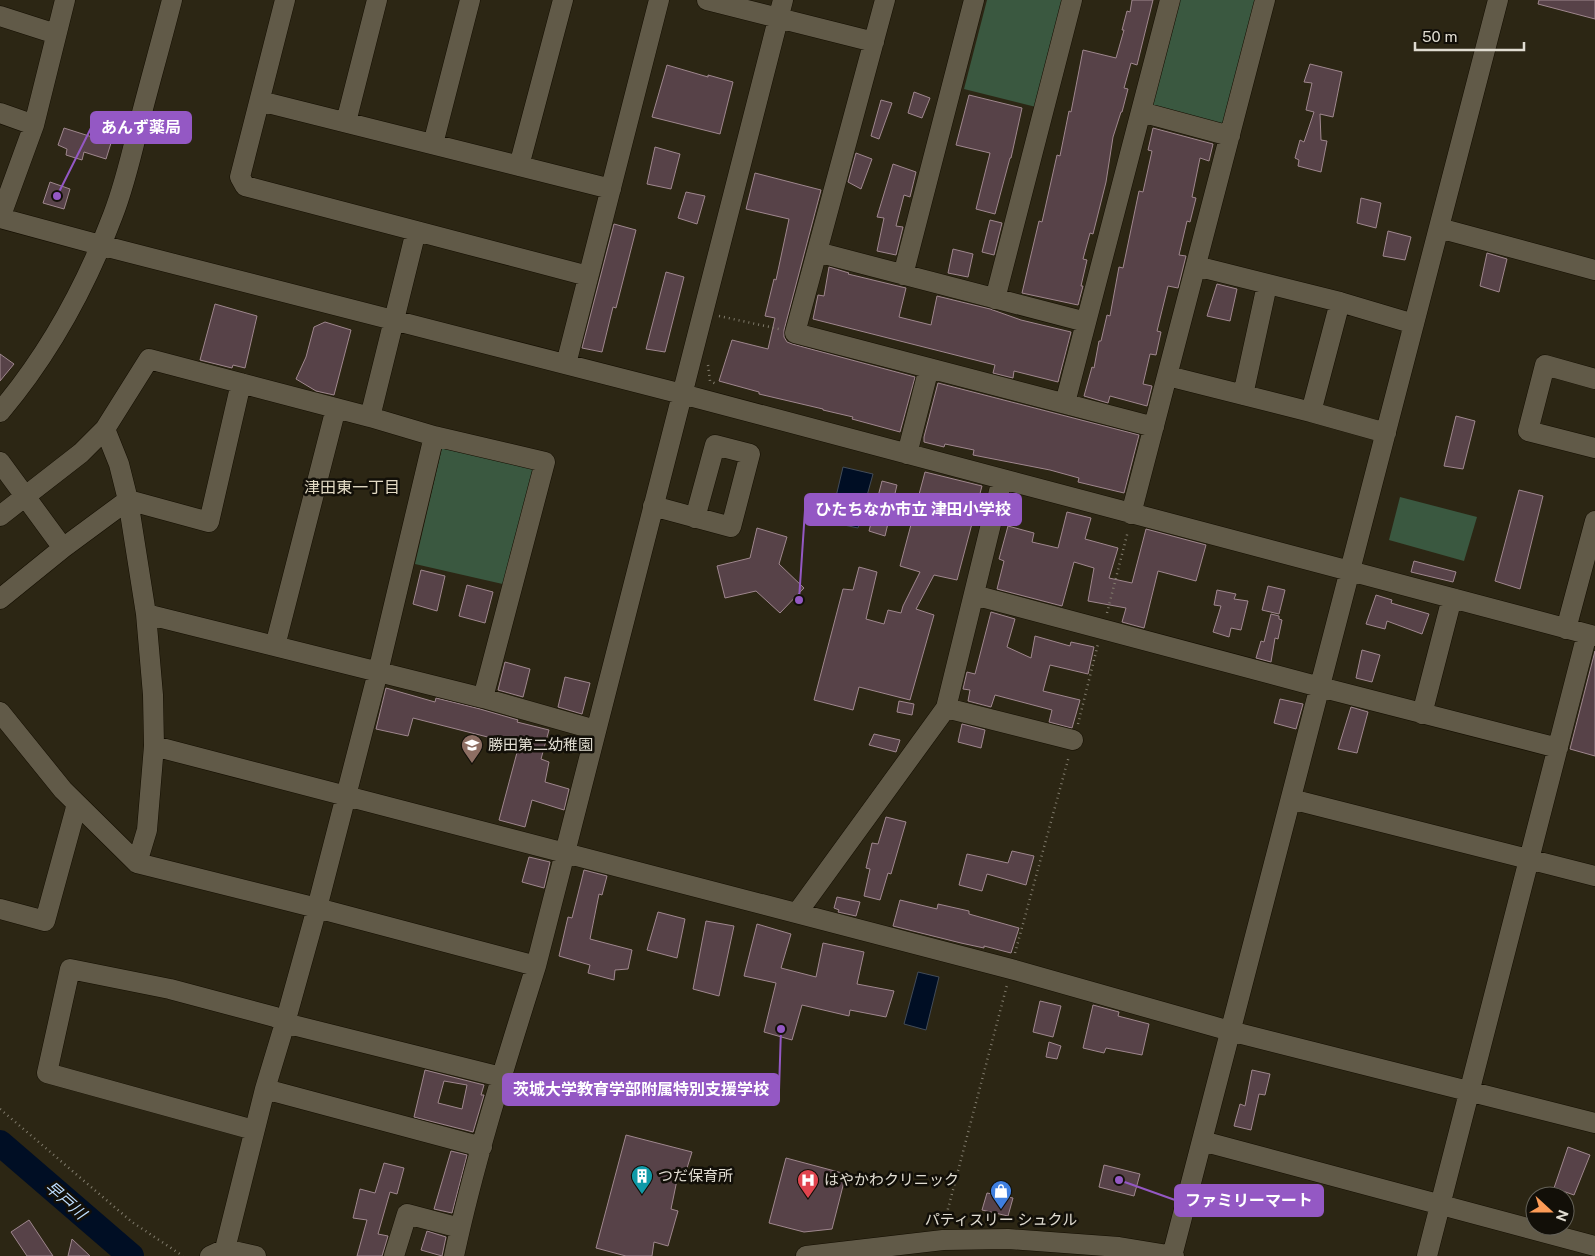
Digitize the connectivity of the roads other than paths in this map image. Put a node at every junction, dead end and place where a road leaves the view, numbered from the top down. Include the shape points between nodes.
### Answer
1 (65, 0) edge
2 (172, 0) edge
3 (285, 0) edge
4 (377, 0) edge
5 (470, 0) edge
6 (563, 0) edge
7 (659, 0) edge
8 (707, 0) edge
9 (885, 0) edge
10 (974, 0) edge
11 (1072, 0) edge
12 (1170, 0) edge
13 (1265, 0) edge
14 (1498, 0) edge
15 (781, 9) edge
16 (0, 16) edge
17 (56, 34) junction
18 (874, 42) junction
19 (260, 101) junction
20 (1141, 112) junction
21 (0, 113) edge
22 (346, 122) junction
23 (34, 125) junction
24 (1230, 136) junction
25 (433, 144) junction
26 (519, 166) junction
27 (610, 189) junction
28 (0, 218) edge
29 (1439, 228) junction
30 (416, 231) junction
31 (100, 245) junction
32 (817, 252) junction
33 (1196, 266) junction
34 (1595, 270) edge
35 (903, 275) junction
36 (588, 276) junction
37 (1268, 285) junction
38 (995, 299) junction
39 (1340, 302) junction
40 (394, 319) junction
41 (1086, 322) junction
42 (1414, 324) junction
43 (566, 364) junction
44 (929, 368) junction
45 (1168, 376) junction
46 (1595, 379) edge
47 (241, 383) junction
48 (682, 394) junction
49 (1243, 396) junction
50 (1065, 404) junction
51 (336, 408) junction
52 (0, 412) edge
53 (1311, 412) junction
54 (370, 417) junction
55 (1154, 427) junction
56 (106, 429) junction
57 (1386, 433) junction
58 (434, 436) junction
59 (1595, 448) edge
60 (907, 454) junction
61 (0, 462) edge
62 (1002, 480) junction
63 (26, 496) junction
64 (128, 500) junction
65 (653, 506) junction
66 (1132, 514) junction
67 (0, 516) edge
68 (696, 518) dead end
69 (1595, 521) edge
70 (63, 548) junction
71 (1350, 570) junction
72 (974, 595) junction
73 (1452, 598) junction
74 (0, 599) edge
75 (146, 614) junction
76 (1566, 629) junction
77 (1591, 636) edge
78 (275, 646) junction
79 (378, 672) junction
80 (1320, 687) junction
81 (483, 698) junction
82 (946, 708) junction
83 (0, 712) edge
84 (1422, 714) junction
85 (596, 730) junction
86 (1073, 740) dead end
87 (154, 746) junction
88 (1558, 748) junction
89 (346, 796) junction
90 (1291, 799) junction
91 (77, 804) junction
92 (565, 853) junction
93 (1529, 860) junction
94 (137, 863) junction
95 (1595, 876) edge
96 (317, 908) junction
97 (0, 909) edge
98 (797, 914) junction
99 (536, 966) junction
100 (285, 1023) junction
101 (1230, 1031) junction
102 (501, 1077) junction
103 (265, 1089) junction
104 (1470, 1090) junction
105 (1595, 1123) edge
106 (254, 1130) junction
107 (1202, 1141) junction
108 (482, 1147) junction
109 (1440, 1204) junction
110 (460, 1228) junction
111 (1595, 1246) edge
112 (941, 1248) edge
113 (217, 1252) edge
114 (256, 1256) edge
115 (394, 1256) edge
116 (454, 1256) edge
117 (806, 1256) edge
118 (1173, 1256) edge
119 (1427, 1256) edge

1 - 17 street
2 - 31 street via 127,172
3 - 19 street
4 - 22 street
5 - 25 street
6 - 26 street
7 - 27 street
8 - 15 street
9 - 18 street
10 - 35 street
11 - 38 street
12 - 20 street
13 - 24 street
14 - 29 street
15 - 18 street
15 - 48 street
16 - 17 street
17 - 23 street
18 - 32 street
19 - 22 street
19 - 30 street via 240,177 245,186
20 - 24 street
20 - 41 street
21 - 23 street
22 - 25 street
23 - 28 street
24 - 33 street
25 - 26 street
26 - 27 street
27 - 36 street
28 - 31 street
29 - 34 street
29 - 42 street
30 - 36 street
30 - 40 street
31 - 40 street
31 - 52 street via 58,331
32 - 35 street
32 - 44 street via 795,333
33 - 37 street
33 - 45 street
35 - 38 street
36 - 43 street
37 - 39 street
37 - 49 street
38 - 41 street
39 - 42 street
39 - 53 street
40 - 43 street
40 - 54 street
41 - 50 street
42 - 57 street
43 - 48 street
44 - 50 street
44 - 60 street
45 - 49 street
45 - 55 street
46 - 59 street via 1545,365 1528,431
47 - 51 street
47 - 56 street via 150,359
47 - 64 street via 209,522
48 - 60 street
48 - 65 street
49 - 53 street
50 - 55 street
51 - 54 street
51 - 78 street
53 - 57 street
54 - 58 street
55 - 66 street
56 - 63 street
56 - 64 street
57 - 71 street
58 - 79 street
58 - 81 street via 545,462
60 - 62 street
61 - 63 street
62 - 66 street
62 - 72 street
63 - 67 street
63 - 70 street
64 - 70 street
64 - 75 street
65 - 68 street
65 - 85 street
66 - 71 street
69 - 76 street
70 - 74 street
71 - 73 street
71 - 80 street
72 - 80 street
72 - 82 street
73 - 76 street
73 - 84 street
75 - 78 street
75 - 87 street
76 - 77 street
77 - 88 street
78 - 79 street
79 - 81 street
79 - 89 street
80 - 84 street
80 - 90 street
81 - 85 street
82 - 86 street
82 - 98 street
83 - 91 street
84 - 88 street
85 - 92 street
87 - 89 street
87 - 94 street via 147,830
88 - 93 street
89 - 92 street
89 - 96 street
90 - 93 street
90 - 101 street
91 - 94 street
91 - 97 street via 45,921
92 - 98 street
92 - 99 street
93 - 95 street
93 - 104 street
94 - 96 street
96 - 99 street
96 - 100 street
98 - 101 street via 1011,969
99 - 102 street
100 - 102 street
100 - 103 street
100 - 106 street via 275,1017 170,989 70,969 47,1073
101 - 104 street
101 - 107 street
102 - 108 street
103 - 106 street
103 - 108 street
104 - 105 street
104 - 109 street
106 - 113 street
107 - 109 street
107 - 118 street
108 - 110 street
109 - 111 street
109 - 119 street
110 - 115 street via 407,1214
110 - 116 street
112 - 117 street
112 - 118 street via 1008,1239 1119,1247
113 - 114 street

